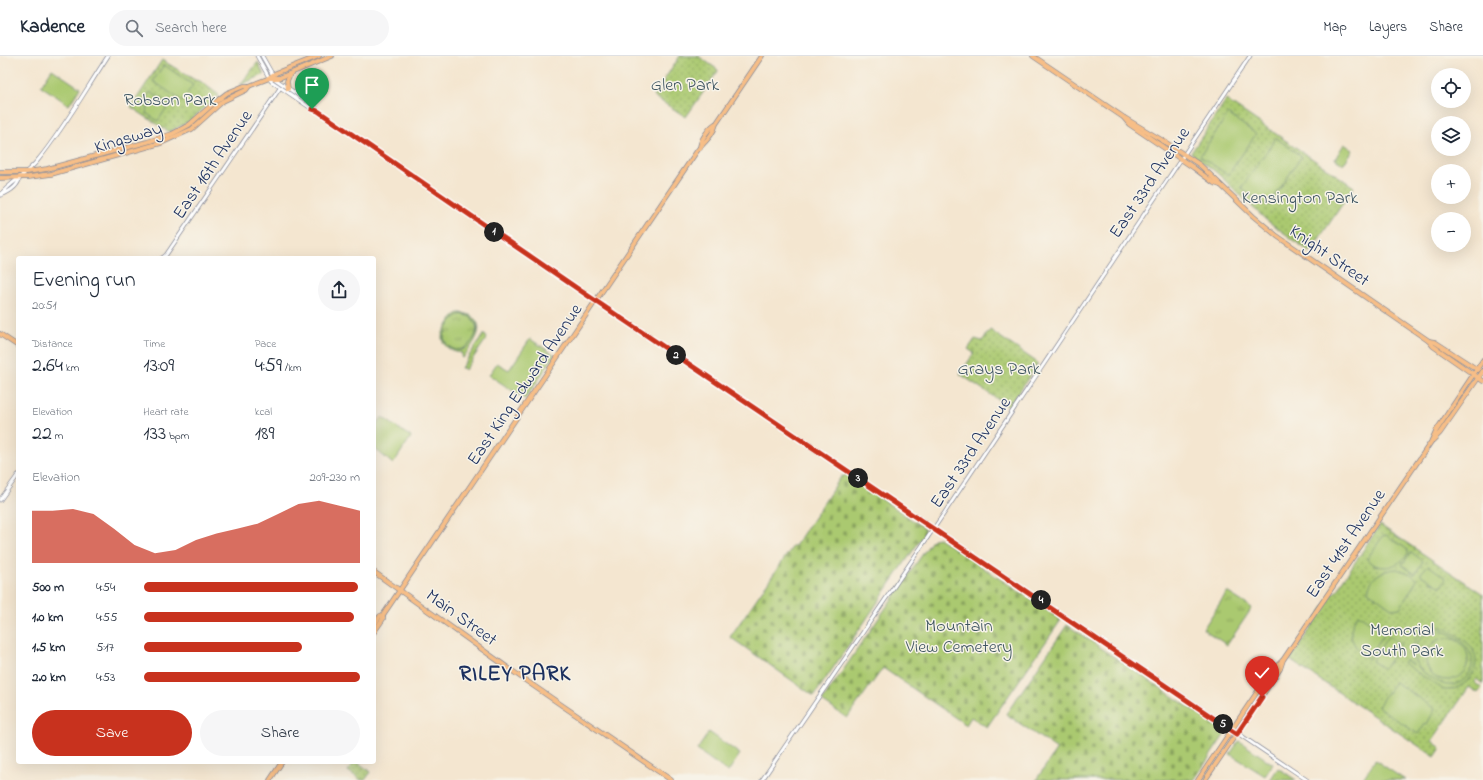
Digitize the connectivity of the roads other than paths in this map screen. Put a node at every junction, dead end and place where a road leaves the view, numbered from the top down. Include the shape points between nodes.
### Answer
1 (108, 56) edge
2 (257, 56) edge
3 (262, 56) edge
4 (319, 56) edge
5 (332, 56) edge
6 (762, 56) edge
7 (1033, 56) edge
8 (1250, 56) edge
9 (291, 73) junction
10 (272, 77) junction
11 (249, 86) junction
12 (280, 88) junction
13 (288, 88) junction
14 (318, 111) junction
15 (1123, 116) junction
16 (1184, 154) junction
17 (1180, 159) junction
18 (0, 172) edge
19 (27, 172) junction
20 (0, 178) edge
21 (20, 178) junction
22 (1220, 185) junction
23 (0, 195) edge
24 (165, 256) edge
25 (596, 301) junction
26 (0, 334) edge
27 (1429, 340) junction
28 (16, 345) edge
29 (1483, 360) edge
30 (1477, 369) junction
31 (1483, 372) edge
32 (1473, 374) junction
33 (1478, 377) junction
34 (1483, 380) edge
35 (1431, 442) junction
36 (16, 478) edge
37 (0, 500) edge
38 (935, 528) junction
39 (376, 573) edge
40 (400, 590) junction
41 (383, 615) junction
42 (376, 622) edge
43 (376, 629) edge
44 (1283, 660) junction
45 (1232, 730) junction
46 (1237, 734) junction
47 (281, 764) edge
48 (270, 780) edge
49 (671, 780) edge
50 (762, 780) edge
51 (1198, 780) edge
52 (1205, 780) edge
53 (1307, 780) edge

1 - 19 street via 44,152
2 - 10 street
3 - 10 street
4 - 10 main road, Kingsway
5 - 9 main road, Kingsway
6 - 25 main road, East King Edward Avenue via 716,124 711,127 700,148
7 - 15 main road, Knight Street
8 - 16 street, East 33rd Avenue
9 - 10 main road, Kingsway
9 - 13 main road via 286,81
10 - 11 main road, Kingsway
10 - 12 street
10 - 13 street
11 - 19 main road, Kingsway via 228,93 172,134 60,166
11 - 21 main road, Kingsway via 223,101 192,129 174,138 51,174
12 - 14 street
12 - 24 street, East 16th Avenue
13 - 14 street
14 - 25 street
15 - 16 main road, Knight Street
15 - 17 main road, Knight Street via 1129,124
16 - 17 street, East 33rd Avenue
16 - 22 main road, Knight Street via 1206,170
17 - 22 main road, Knight Street
17 - 38 street, East 33rd Avenue
18 - 19 main road, Kingsway
19 - 21 street
20 - 21 main road, Kingsway
21 - 23 street via 19,183
22 - 27 main road, Knight Street via 1277,236
25 - 38 street
25 - 40 main road, East King Edward Avenue
26 - 28 main road
27 - 30 main road, Knight Street
27 - 32 main road, Knight Street via 1433,346
29 - 30 main road, East 41st Avenue
30 - 31 main road, Knight Street
30 - 32 main road, East 41st Avenue
31 - 33 main road, East 41st Avenue
32 - 33 main road, Knight Street
32 - 35 main road, East 41st Avenue
33 - 34 main road, Knight Street
33 - 35 main road, East 41st Avenue via 1440,433
35 - 44 main road, East 41st Avenue
36 - 37 street
38 - 45 street
38 - 50 street, East 33rd Avenue
39 - 40 main road, Main Street
40 - 41 main road, East King Edward Avenue
40 - 49 main road, Main Street
41 - 42 main road, East King Edward Avenue
41 - 43 main road, East King Edward Avenue
44 - 45 main road, East 41st Avenue via 1266,679
44 - 46 main road, East 41st Avenue via 1280,669
45 - 46 street
45 - 51 main road, East 41st Avenue
46 - 52 main road, East 41st Avenue
46 - 53 street
47 - 48 main road

